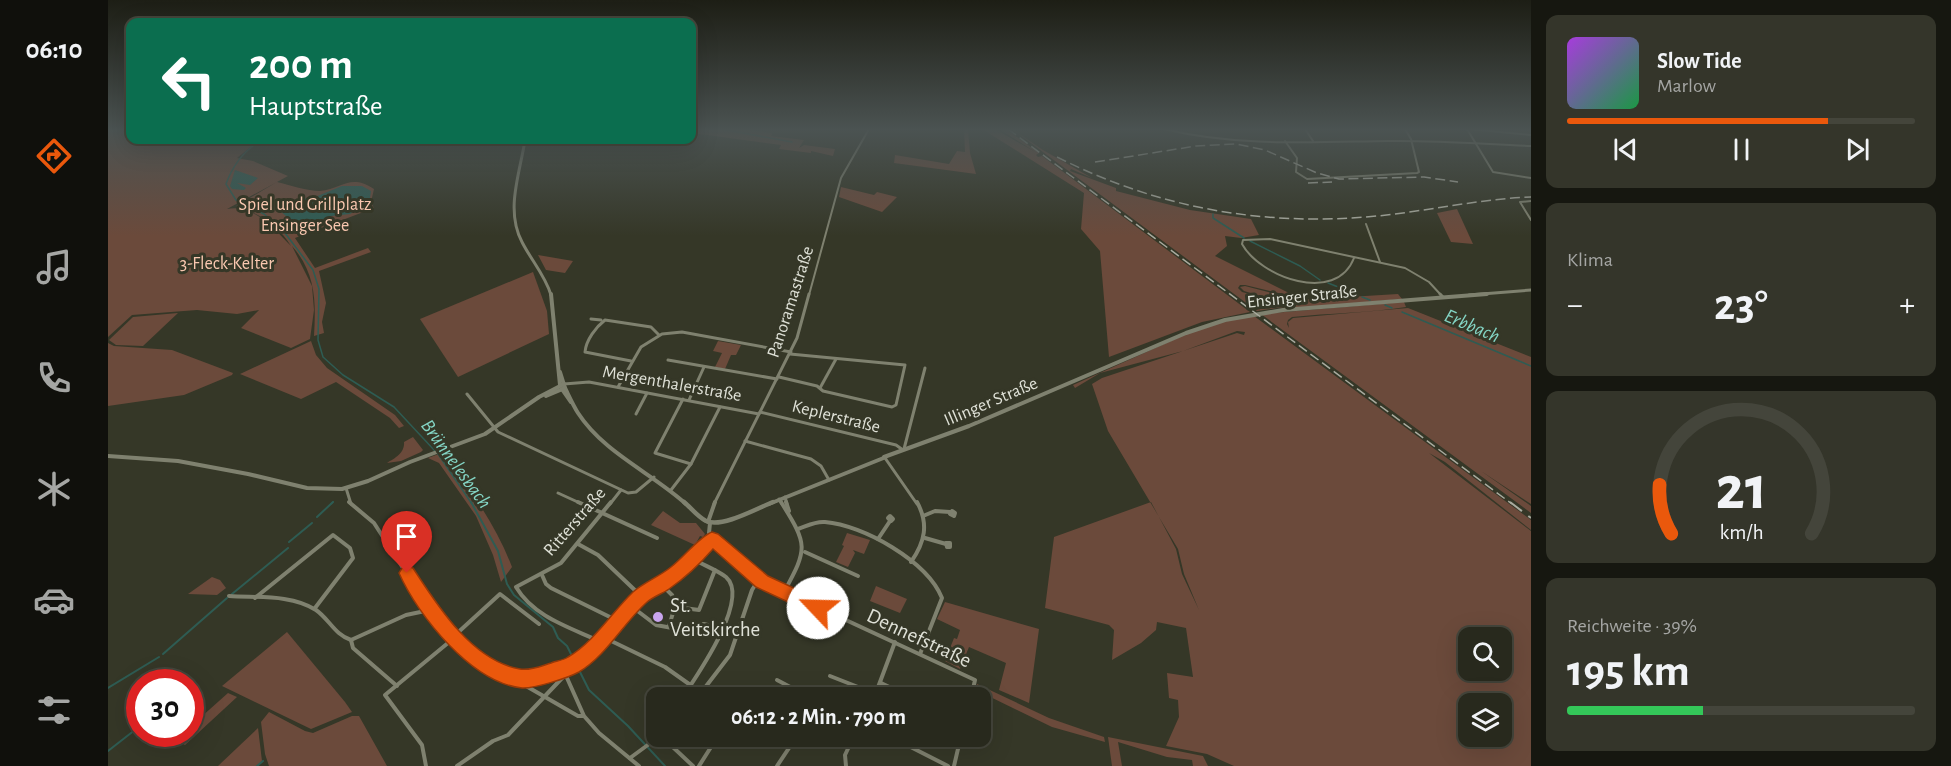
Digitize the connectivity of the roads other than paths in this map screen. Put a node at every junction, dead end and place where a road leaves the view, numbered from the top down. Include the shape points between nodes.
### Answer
1 (521, 165) edge
2 (848, 165) edge
3 (1297, 165) edge
4 (1417, 165) edge
5 (1489, 165) edge
6 (1531, 178) edge
7 (1531, 201) edge
8 (1531, 220) edge
9 (1366, 224) dead end
10 (1354, 258) junction
11 (1380, 262) junction
12 (1531, 290) edge
13 (1443, 297) junction
14 (591, 319) dead end
15 (603, 321) junction
16 (659, 335) junction
17 (791, 353) junction
18 (836, 359) junction
19 (668, 360) dead end
20 (632, 362) junction
21 (704, 367) junction
22 (925, 368) dead end
23 (1086, 376) joint
24 (778, 378) junction
25 (563, 386) junction
26 (618, 387) junction
27 (820, 388) junction
28 (648, 393) junction
29 (467, 394) dead end
30 (682, 399) junction
31 (689, 400) junction
32 (721, 406) junction
33 (759, 413) junction
34 (636, 414) dead end
35 (494, 428) junction
36 (745, 441) junction
37 (904, 451) junction
38 (108, 456) edge
39 (884, 458) junction
40 (691, 464) junction
41 (654, 477) junction
42 (829, 480) junction
43 (346, 488) junction
44 (621, 490) junction
45 (671, 490) junction
46 (558, 493) dead end
47 (785, 496) junction
48 (779, 499) junction
49 (951, 512) dead end
50 (789, 513) junction
51 (602, 514) junction
52 (923, 516) junction
53 (890, 521) dead end
54 (709, 522) junction
55 (798, 530) junction
56 (657, 538) dead end
57 (925, 538) junction
58 (712, 539) junction
59 (878, 539) junction
60 (578, 544) junction
61 (946, 544) dead end
62 (805, 552) junction
63 (693, 559) junction
64 (911, 562) junction
65 (715, 570) junction
66 (542, 574) junction
67 (858, 576) dead end
68 (759, 579) junction
69 (662, 585) junction
70 (784, 592) junction
71 (229, 596) dead end
72 (641, 596) junction
73 (255, 598) junction
74 (631, 606) junction
75 (676, 607) junction
76 (314, 609) junction
77 (430, 610) junction
78 (618, 621) junction
79 (539, 624) dead end
80 (669, 626) junction
81 (722, 629) junction
82 (453, 638) junction
83 (601, 639) junction
84 (351, 640) junction
85 (895, 642) junction
86 (920, 654) junction
87 (563, 669) junction
88 (564, 676) junction
89 (830, 676) dead end
90 (525, 679) junction
91 (777, 680) dead end
92 (881, 682) junction
93 (689, 684) junction
94 (397, 686) junction
95 (688, 687) edge
96 (705, 687) edge
97 (790, 687) edge
98 (855, 687) edge
99 (879, 687) edge
100 (891, 687) edge
101 (973, 687) edge
102 (544, 696) junction
103 (584, 716) junction
104 (646, 746) edge
105 (672, 747) edge
106 (711, 747) edge
107 (790, 747) edge
108 (849, 747) edge
109 (911, 747) edge
110 (958, 747) edge
111 (630, 758) junction
112 (426, 766) edge
113 (457, 766) edge
114 (639, 766) edge
115 (693, 766) edge
116 (699, 766) edge
117 (777, 766) edge
118 (846, 766) edge
119 (948, 766) edge
120 (954, 766) edge

1 - 25 street via 516,231 552,298 557,363
2 - 17 street, Panoramastraße
3 - 4 street via 1296,172 1318,180 1417,173
5 - 6 street via 1493,172
7 - 8 street via 1520,202
9 - 11 street
10 - 10 street via 1350,268 1336,277 1317,284 1307,283 1253,259 1242,242 1270,239
10 - 11 street
11 - 13 street via 1411,271
12 - 13 street, Ensinger Straße
13 - 23 street, Ensinger Straße via 1243,316 1197,328
14 - 15 street
15 - 16 street via 651,327
15 - 20 street via 585,352
16 - 17 street via 682,332
16 - 20 street via 642,345
17 - 18 street
17 - 24 street, Panoramastraße
18 - 27 street
18 - 27 street via 905,366 896,405
19 - 21 street
20 - 26 street
21 - 24 street
21 - 31 street
22 - 37 street
23 - 37 street, Illinger Straße
24 - 27 street
24 - 33 street, Panoramastraße
25 - 26 street, Mergenthalerstraße via 579,382
25 - 35 street
25 - 41 street via 598,435
26 - 28 street, Mergenthalerstraße
28 - 30 street, Mergenthalerstraße
28 - 34 street
29 - 35 street
30 - 31 street, Mergenthalerstraße
30 - 40 street via 655,453
31 - 32 street, Mergenthalerstraße
32 - 33 street, Mergenthalerstraße
32 - 40 street
33 - 36 street, Panoramastraße
33 - 37 street, Keplerstraße via 892,444
35 - 43 street via 470,441
35 - 44 street
36 - 42 street via 811,459 821,466
36 - 54 street, Panoramastraße
37 - 39 street, Illinger Straße
38 - 43 street via 164,459 305,489
39 - 42 street, Illinger Straße
39 - 52 street
40 - 45 street
41 - 44 street via 631,494
41 - 45 street
42 - 47 street, Illinger Straße
43 - 77 street via 349,502 374,523
44 - 51 street, Ritterstraße
45 - 54 street
46 - 51 street
47 - 48 street, Illinger Straße
47 - 50 street
48 - 50 street
48 - 54 street, Illinger Straße via 720,523
49 - 52 street via 935,511
50 - 55 street
51 - 56 street
51 - 60 street, Ritterstraße
52 - 57 street
53 - 59 street
54 - 58 street
55 - 59 street via 822,522
55 - 62 street
57 - 61 street
57 - 64 street
58 - 63 street
58 - 68 street, Dennefstraße
59 - 64 street
60 - 66 street, Ritterstraße via 561,563
60 - 72 street via 598,555
62 - 67 street
62 - 70 street
63 - 65 street
63 - 69 street
64 - 86 street via 942,594
65 - 75 street via 699,610
65 - 81 street via 730,581 733,592
66 - 78 street via 550,588
66 - 83 street, Ritterstraße via 516,587 554,620
68 - 70 street, Dennefstraße
68 - 96 street via 730,655
69 - 72 street
69 - 75 street via 675,597
70 - 85 street, Dennefstraße
71 - 73 street
72 - 74 street
73 - 76 street via 291,601
73 - 76 street via 333,535 350,548 353,558
74 - 78 street
74 - 80 street via 652,624
75 - 80 street
76 - 84 street
77 - 82 street
77 - 84 street via 406,615
78 - 83 street
79 - 82 street via 500,594
80 - 81 street via 683,630 704,624
81 - 93 street via 710,657
82 - 90 street via 490,668
82 - 94 street
83 - 87 street via 573,665
83 - 93 street via 663,665
84 - 94 street via 353,648
85 - 86 street, Dennefstraße
85 - 92 street
86 - 101 street, Dennefstraße via 975,680
87 - 88 street
87 - 90 street
88 - 102 street
88 - 103 street
89 - 98 street
90 - 102 street via 526,686
91 - 97 street
92 - 99 street
92 - 100 street
93 - 95 street
94 - 112 street via 385,695 422,745
102 - 103 street
102 - 113 street via 508,735
103 - 111 street
104 - 111 street
105 - 115 street
106 - 116 street
107 - 117 street
108 - 118 street
109 - 119 street
110 - 120 street
111 - 114 street

